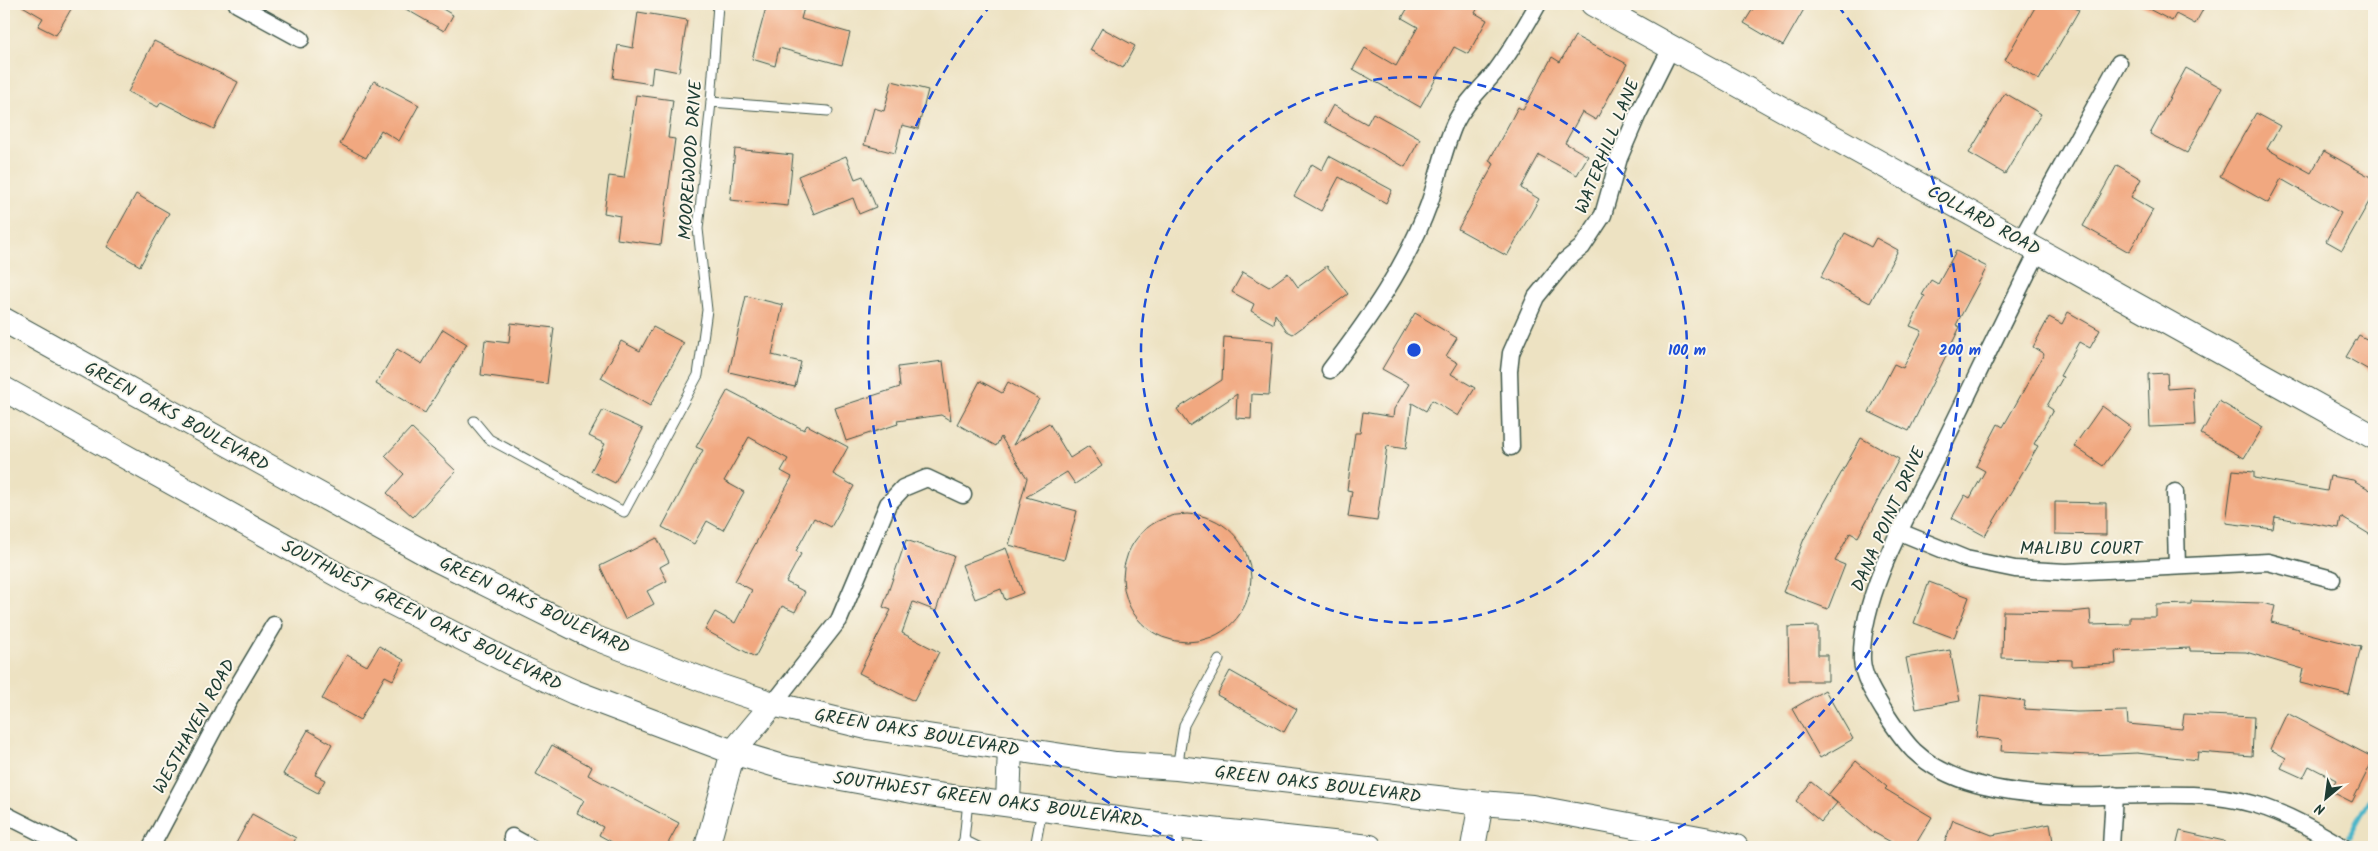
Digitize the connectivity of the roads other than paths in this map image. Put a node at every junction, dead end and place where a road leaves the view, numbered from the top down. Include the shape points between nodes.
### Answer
1 (237, 4) edge
2 (718, 4) edge
3 (1538, 4) edge
4 (1593, 4) edge
5 (301, 39) dead end
6 (1672, 46) junction
7 (2119, 63) dead end
8 (711, 102) junction
9 (828, 111) dead end
10 (2030, 245) junction
11 (4, 320) edge
12 (1330, 370) dead end
13 (4, 389) edge
14 (474, 421) dead end
15 (2374, 438) edge
16 (1511, 447) dead end
17 (2175, 492) dead end
18 (962, 495) dead end
19 (1900, 532) junction
20 (2177, 566) junction
21 (2332, 579) dead end
22 (274, 625) dead end
23 (1219, 660) dead end
24 (773, 704) junction
25 (1010, 748) junction
26 (733, 752) junction
27 (1177, 768) junction
28 (2114, 796) junction
29 (968, 798) junction
30 (1008, 803) junction
31 (1481, 803) junction
32 (1042, 808) junction
33 (4, 814) edge
34 (512, 837) dead end
35 (1178, 837) edge
36 (962, 844) edge
37 (68, 847) edge
38 (151, 847) edge
39 (530, 847) edge
40 (707, 847) edge
41 (978, 847) edge
42 (1035, 847) edge
43 (1370, 847) edge
44 (1473, 847) edge
45 (1736, 847) edge
46 (2111, 847) edge
47 (2343, 847) edge

1 - 5 street
2 - 8 lane, MOOREWOOD DRIVE
3 - 12 street via 1513,48 1469,100 1455,124 1414,237 1366,324
4 - 6 main road, COLLARD ROAD
6 - 10 main road, COLLARD ROAD
6 - 16 street, WATERHILL LANE via 1619,158 1603,215 1582,247 1566,260 1536,297 1511,353
7 - 10 street, DANA POINT DRIVE
8 - 9 lane
8 - 14 lane, MOOREWOOD DRIVE via 698,229 707,310 698,375 624,512 489,439
10 - 15 main road, COLLARD ROAD
10 - 19 street, DANA POINT DRIVE
11 - 24 main road, GREEN OAKS BOULEVARD via 436,559 593,637
13 - 26 main road, SOUTHWEST GREEN OAKS BOULEVARD via 347,580 515,666 574,692
17 - 20 street
18 - 24 street via 927,478 903,488 888,504 839,620
19 - 20 street, MALIBU COURT via 1966,559 2015,569 2066,572
19 - 28 street, DANA POINT DRIVE via 1873,592 1862,662 1870,689 1900,735 1915,752 1969,784 2046,795
20 - 21 street, MALIBU COURT via 2268,562
22 - 38 street, WESTHAVEN ROAD via 227,704
23 - 27 lane via 1184,725
24 - 25 main road, GREEN OAKS BOULEVARD via 867,727
24 - 26 main road
25 - 27 main road, GREEN OAKS BOULEVARD via 1116,764
25 - 30 main road
26 - 29 main road, SOUTHWEST GREEN OAKS BOULEVARD via 786,768
26 - 40 main road
27 - 31 main road, GREEN OAKS BOULEVARD
28 - 46 street
28 - 47 street, DANA POINT DRIVE via 2184,796 2257,805 2293,819
29 - 30 main road, SOUTHWEST GREEN OAKS BOULEVARD
29 - 36 lane
30 - 32 main road, SOUTHWEST GREEN OAKS BOULEVARD
31 - 44 main road
31 - 45 main road, GREEN OAKS BOULEVARD via 1532,807
32 - 35 main road, SOUTHWEST GREEN OAKS BOULEVARD
32 - 42 lane
33 - 37 street
34 - 39 street
35 - 43 main road, SOUTHWEST GREEN OAKS BOULEVARD
36 - 41 lane

